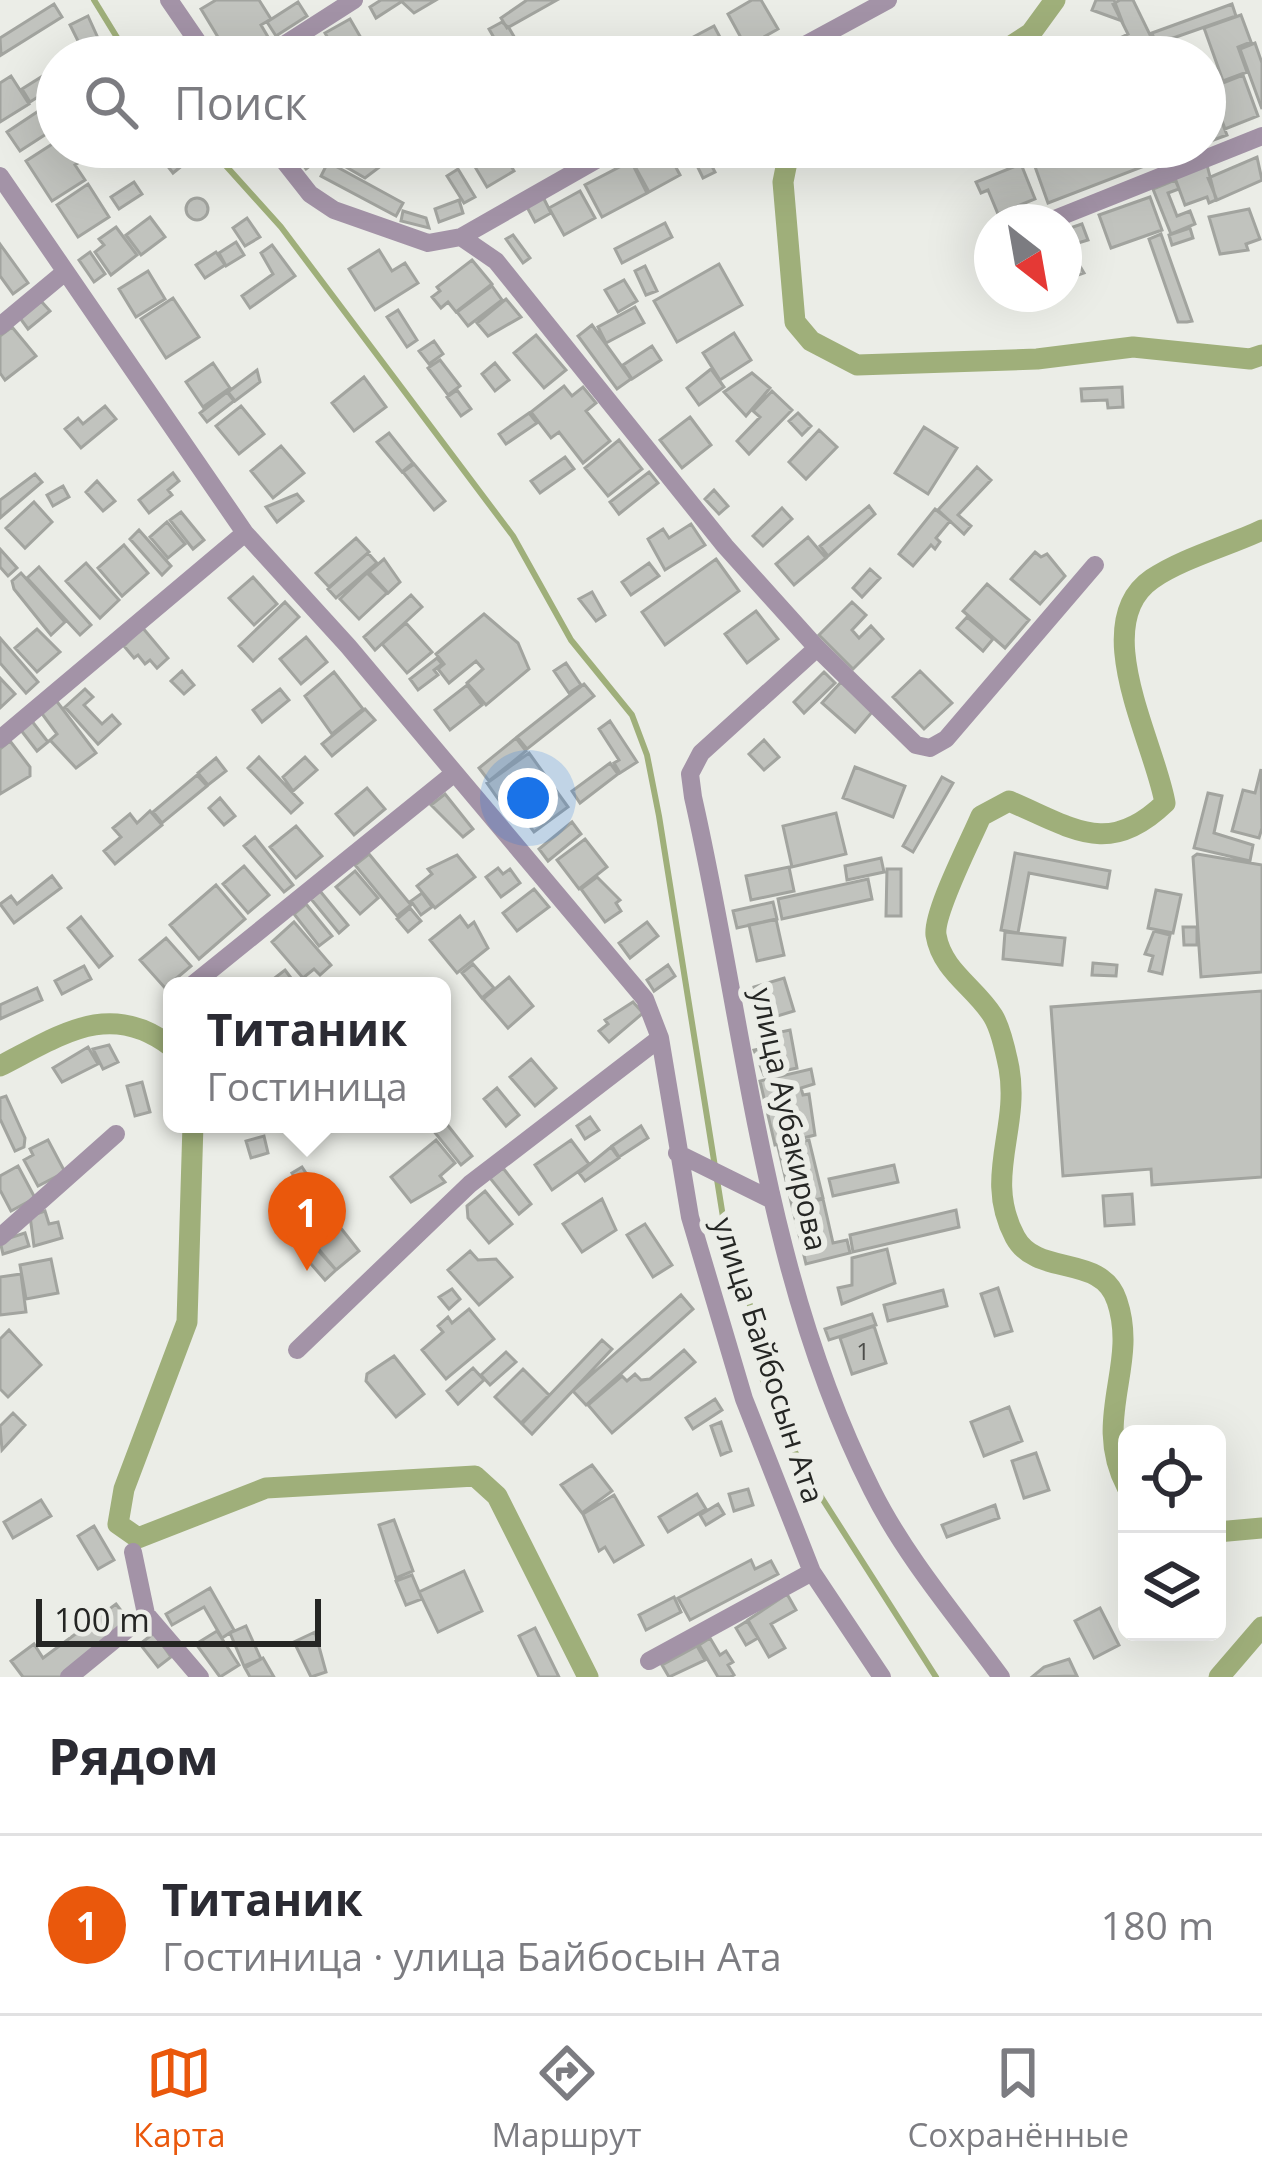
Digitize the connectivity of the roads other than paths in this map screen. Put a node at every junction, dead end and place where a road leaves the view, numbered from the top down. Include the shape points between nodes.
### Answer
1 (169, 0) edge
2 (354, 0) edge
3 (888, 0) edge
4 (194, 36) edge
5 (298, 36) edge
6 (822, 36) edge
7 (1262, 136) edge
8 (1226, 150) edge
9 (289, 168) edge
10 (582, 168) edge
11 (1182, 168) edge
12 (0, 176) edge
13 (1082, 208) edge
14 (461, 237) junction
15 (64, 272) junction
16 (0, 326) edge
17 (245, 533) junction
18 (1095, 566) dead end
19 (817, 649) junction
20 (0, 740) edge
21 (452, 775) junction
22 (201, 977) edge
23 (660, 1038) junction
24 (116, 1134) dead end
25 (676, 1153) junction
26 (770, 1199) junction
27 (0, 1237) edge
28 (297, 1350) dead end
29 (133, 1552) dead end
30 (812, 1572) junction
31 (146, 1614) junction
32 (649, 1661) dead end
33 (69, 1677) edge
34 (200, 1677) edge
35 (882, 1677) edge
36 (1001, 1677) edge

1 - 4 street
2 - 5 street
3 - 6 street
7 - 8 street
9 - 14 street via 310,194 362,224 428,243
10 - 14 street
11 - 13 street
12 - 15 street, улица Байбосын Ата
14 - 19 street via 496,261
15 - 16 street
15 - 17 street, улица Байбосын Ата
17 - 20 street
17 - 21 street, улица Байбосын Ата
18 - 19 street via 1021,657 929,748 916,745
19 - 26 street, улица Аубакирова via 700,753 690,774
21 - 22 street
21 - 23 street, улица Байбосын Ата via 645,999
23 - 25 street, улица Байбосын Ата
23 - 28 street via 470,1184
24 - 27 street
25 - 26 street
25 - 30 street, улица Байбосын Ата via 744,1399
26 - 36 street, улица Аубакирова via 814,1353 872,1492
29 - 31 street
30 - 32 street
30 - 35 street, улица Байбосын Ата
31 - 33 street
31 - 34 street

